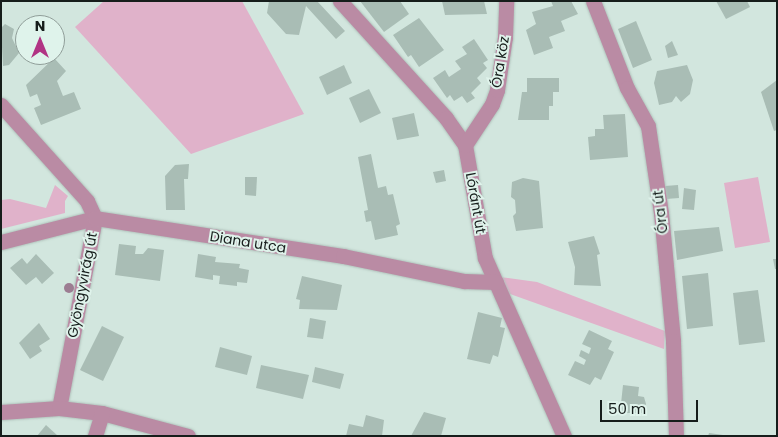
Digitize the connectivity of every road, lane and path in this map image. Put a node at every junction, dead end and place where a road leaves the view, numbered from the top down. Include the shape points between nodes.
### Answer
1 (340, 1) edge
2 (506, 1) edge
3 (593, 1) edge
4 (1, 105) edge
5 (465, 145) junction
6 (95, 218) junction
7 (1, 242) edge
8 (496, 282) junction
9 (59, 408) junction
10 (1, 412) edge
11 (102, 413) junction
12 (95, 436) edge
13 (188, 436) edge
14 (564, 436) edge
15 (676, 436) edge

1 - 5 street, Lóránt út via 446,118
2 - 5 street, Óra köz via 506,37 497,90 492,104
3 - 15 street, Óra út via 627,88 648,126 661,213 672,331
4 - 6 street, Gyöngyvirág út via 87,201
5 - 8 street, Lóránt út via 485,258
6 - 7 street, Diana utca
6 - 8 street, Diana utca via 343,256 464,281
6 - 9 street, Gyöngyvirág út
8 - 14 street, Lóránt út
9 - 10 street
9 - 11 street
11 - 12 street
11 - 13 street

